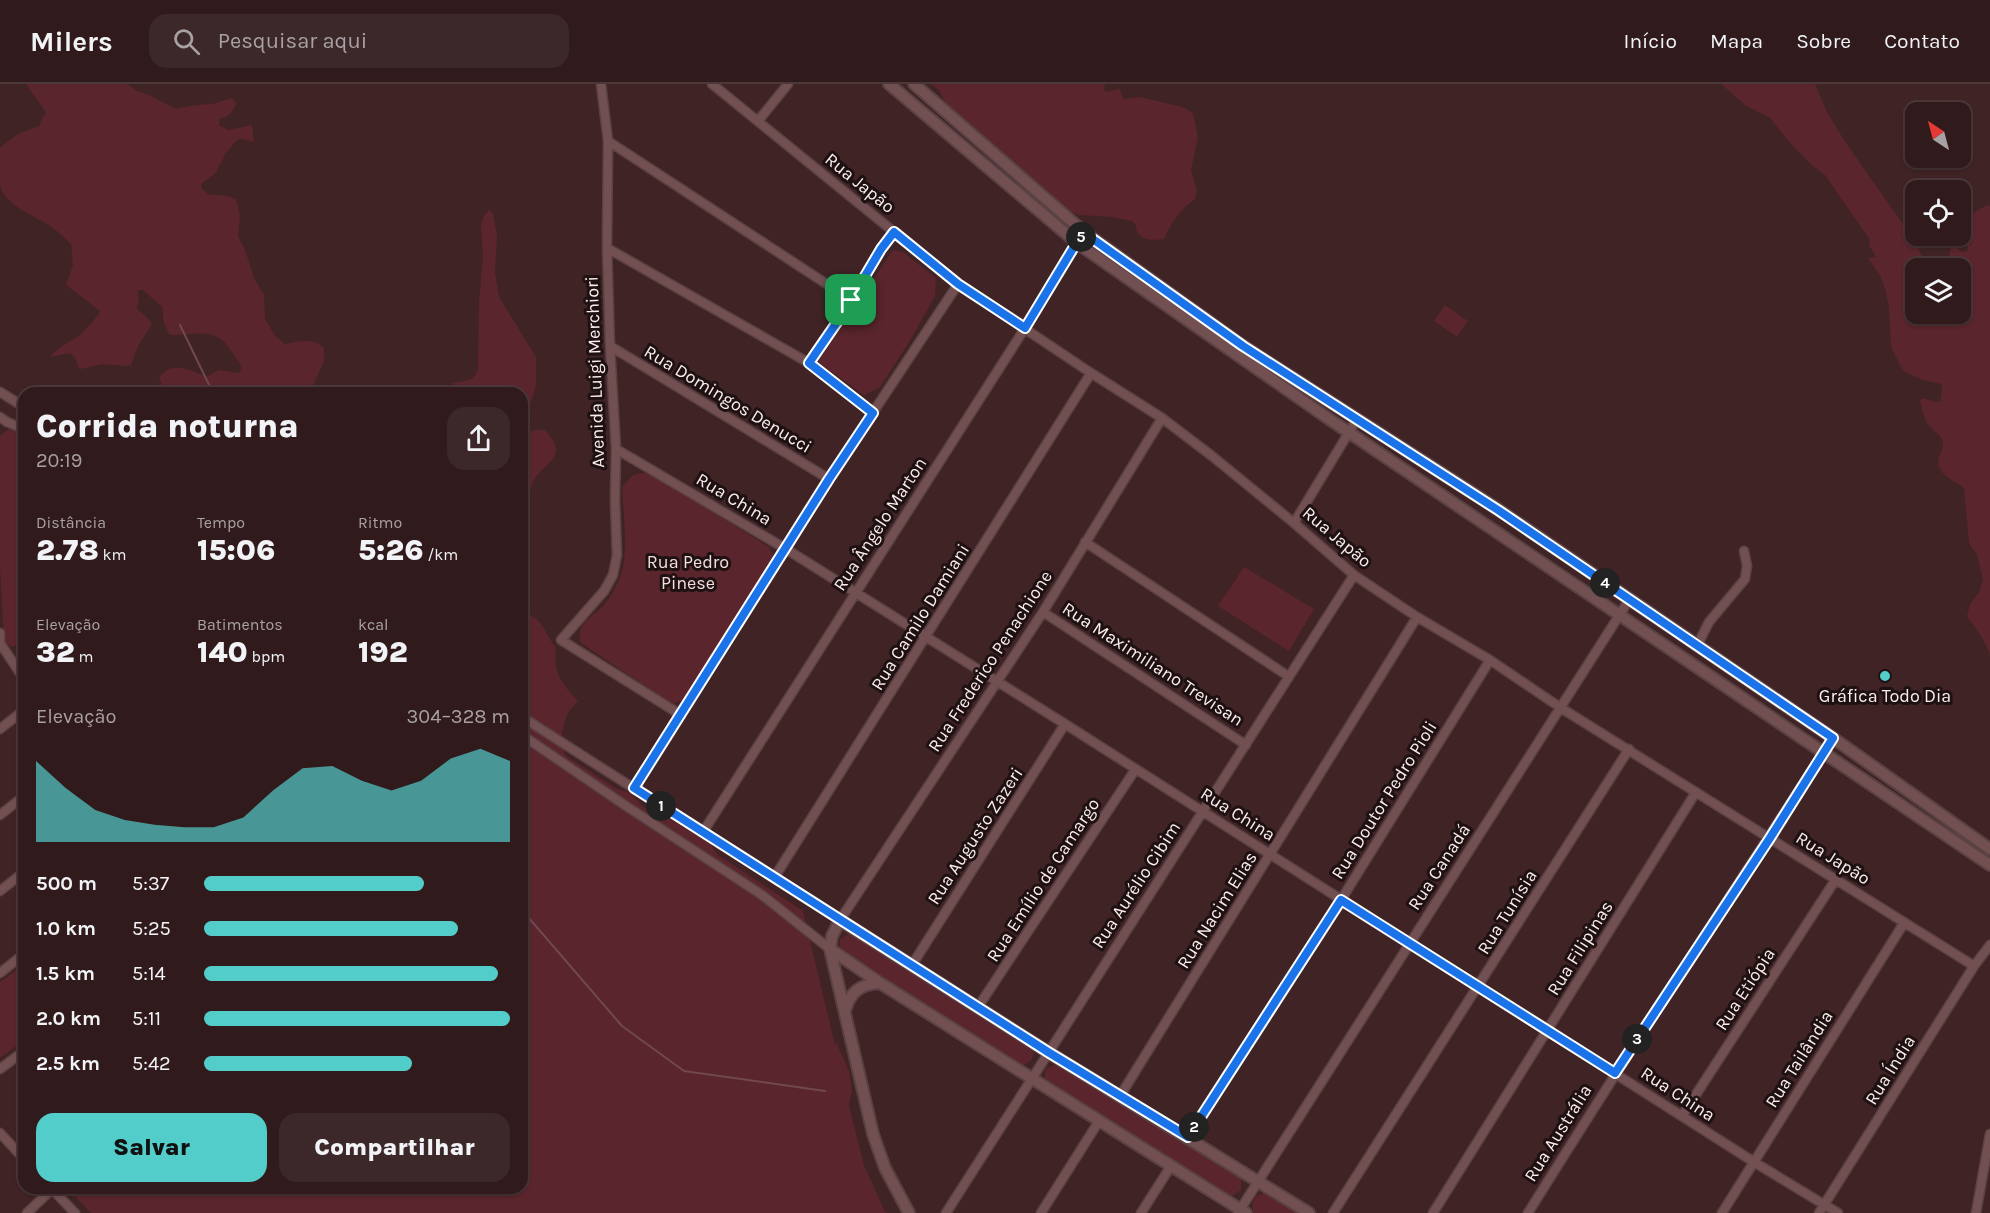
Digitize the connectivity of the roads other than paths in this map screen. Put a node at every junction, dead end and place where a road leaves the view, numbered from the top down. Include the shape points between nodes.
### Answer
1 (601, 84) edge
2 (712, 84) edge
3 (788, 84) edge
4 (890, 84) edge
5 (914, 84) edge
6 (941, 107) junction
7 (932, 120) junction
8 (758, 121) junction
9 (608, 141) junction
10 (894, 232) junction
11 (1083, 232) junction
12 (1077, 243) junction
13 (607, 248) junction
14 (958, 284) junction
15 (851, 300) junction
16 (1025, 328) junction
17 (610, 346) junction
18 (809, 363) junction
19 (1091, 373) junction
20 (0, 392) edge
21 (18, 403) edge
22 (873, 413) junction
23 (1162, 418) junction
24 (1357, 419) junction
25 (2, 422) edge
26 (18, 427) edge
27 (1348, 431) junction
28 (616, 449) junction
29 (829, 479) junction
30 (1294, 523) junction
31 (1085, 543) junction
32 (786, 549) junction
33 (1744, 551) dead end
34 (1354, 575) junction
35 (856, 593) junction
36 (1629, 600) junction
37 (1043, 612) junction
38 (1619, 615) junction
39 (1417, 617) junction
40 (0, 633) edge
41 (927, 638) junction
42 (0, 643) edge
43 (1697, 646) junction
44 (3, 655) edge
45 (1490, 660) junction
46 (18, 672) edge
47 (1288, 676) junction
48 (997, 682) junction
49 (1561, 708) junction
50 (18, 715) edge
51 (681, 715) junction
52 (528, 721) edge
53 (1065, 724) junction
54 (0, 729) edge
55 (1833, 738) junction
56 (528, 739) edge
57 (1246, 745) junction
58 (1629, 750) junction
59 (1823, 753) junction
60 (1135, 770) junction
61 (634, 788) junction
62 (1696, 792) junction
63 (18, 801) edge
64 (1203, 812) junction
65 (0, 815) edge
66 (703, 832) junction
67 (1770, 838) junction
68 (1990, 849) edge
69 (1271, 855) junction
70 (1990, 865) edge
71 (18, 877) edge
72 (774, 878) junction
73 (1836, 879) junction
74 (0, 891) edge
75 (1341, 900) junction
76 (840, 920) junction
77 (1904, 923) junction
78 (1409, 943) junction
79 (1990, 945) edge
80 (830, 949) junction
81 (18, 959) edge
82 (912, 965) junction
83 (1974, 966) junction
84 (0, 973) edge
85 (880, 983) junction
86 (1479, 987) junction
87 (978, 1007) junction
88 (844, 1011) junction
89 (1548, 1031) junction
90 (1048, 1052) junction
91 (18, 1056) edge
92 (0, 1069) edge
93 (1615, 1073) junction
94 (1032, 1078) junction
95 (1120, 1096) junction
96 (1682, 1116) junction
97 (1099, 1120) junction
98 (0, 1133) edge
99 (1990, 1134) edge
100 (1188, 1137) junction
101 (8, 1143) junction
102 (0, 1151) edge
103 (18, 1153) edge
104 (1754, 1162) junction
105 (1171, 1166) junction
106 (1259, 1182) junction
107 (47, 1194) edge
108 (57, 1194) edge
109 (1822, 1209) edge
110 (1241, 1212) edge
111 (27, 1213) edge
112 (75, 1213) edge
113 (909, 1213) edge
114 (946, 1213) edge
115 (1041, 1213) edge
116 (1141, 1213) edge
117 (1310, 1213) edge
118 (1333, 1213) edge
119 (1433, 1213) edge
120 (1528, 1213) edge
121 (1722, 1213) edge
122 (1838, 1213) edge
123 (1976, 1213) edge

1 - 9 street, Avenida Luigi Merchiori
2 - 8 street, Rua Japão
3 - 8 street
4 - 7 street
5 - 6 street
6 - 7 street
6 - 11 street
7 - 12 street
8 - 10 street, Rua Japão
9 - 13 street, Avenida Luigi Merchiori
9 - 15 street
10 - 14 street, Rua Japão
10 - 15 street
11 - 12 street, Rua Ângelo Marton
11 - 24 street via 1243,346
12 - 16 street, Rua Ângelo Marton
12 - 27 street
13 - 17 street, Avenida Luigi Merchiori
13 - 18 street
14 - 16 street, Rua Japão
14 - 22 street
15 - 18 street
16 - 19 street, Rua Japão
16 - 35 street, Rua Ângelo Marton
17 - 28 street, Avenida Luigi Merchiori
17 - 29 street, Rua Domingos Denucci
18 - 22 street
19 - 23 street, Rua Japão
19 - 41 street, Rua Camilo Damiani
20 - 21 street
22 - 29 street
23 - 30 street, Rua Japão
23 - 31 street, Rua Frederico Penachione
24 - 27 street
24 - 36 street
25 - 26 street
27 - 30 street
27 - 38 street
28 - 32 street, Rua China
28 - 51 street, Avenida Luigi Merchiori via 617,555 613,575 561,640
29 - 32 street
30 - 34 street, Rua Japão
31 - 37 street, Rua Frederico Penachione
31 - 47 street
32 - 35 street, Rua China
32 - 51 street
33 - 43 street via 1745,579 1709,622
34 - 39 street, Rua Japão
34 - 47 street, Rua Aurélio Cibim
35 - 41 street, Rua China
35 - 66 street, Rua Ângelo Marton
36 - 38 street, Rua Canadá
36 - 43 street
37 - 48 street, Rua Frederico Penachione
37 - 57 street, Rua Maximiliano Trevisan
38 - 49 street, Rua Canadá
38 - 59 street
39 - 45 street, Rua Japão
39 - 69 street, Rua Nacim Elias
40 - 42 street
41 - 48 street, Rua China
41 - 72 street, Rua Camilo Damiani
42 - 44 street
43 - 55 street
44 - 46 street
45 - 49 street, Rua Japão
45 - 75 street, Rua Doutor Pedro Pioli
47 - 57 street, Rua Aurélio Cibim
48 - 53 street, Rua China
48 - 76 street, Rua Frederico Penachione
49 - 58 street, Rua Japão
49 - 78 street, Rua Canadá
50 - 54 street
51 - 61 street
52 - 61 street
53 - 60 street, Rua China
53 - 82 street, Rua Augusto Zazeri
55 - 59 street, Rua Austrália
55 - 68 street
56 - 80 street via 762,895
57 - 64 street, Rua Aurélio Cibim
58 - 62 street, Rua Japão
58 - 86 street, Rua Tunísia
59 - 67 street, Rua Austrália
59 - 70 street
60 - 64 street, Rua China
60 - 87 street, Rua Emílio de Camargo
61 - 66 street
62 - 67 street, Rua Japão
62 - 89 street, Rua Filipinas
63 - 65 street
64 - 69 street, Rua China
64 - 90 street, Rua Aurélio Cibim
66 - 72 street
67 - 73 street, Rua Japão
67 - 93 street, Rua Austrália
69 - 75 street, Rua China
69 - 95 street, Rua Nacim Elias
71 - 74 street
72 - 76 street
73 - 77 street, Rua Japão
73 - 96 street, Rua Etiópia
75 - 78 street, Rua China
75 - 100 street, Rua Doutor Pedro Pioli
76 - 80 street
76 - 82 street
77 - 83 street, Rua Japão
77 - 104 street, Rua Tailândia
78 - 86 street, Rua China
78 - 106 street, Rua Canadá
79 - 83 street, Rua Índia
80 - 85 street
80 - 88 street
81 - 84 street
82 - 87 street
83 - 109 street, Rua Índia
85 - 88 street via 856,989
85 - 94 street
86 - 89 street, Rua China
86 - 118 street, Rua Tunísia
87 - 90 street
88 - 113 street via 873,1134 885,1168
89 - 93 street, Rua China
89 - 119 street, Rua Filipinas
90 - 94 street, Rua Aurélio Cibim
90 - 95 street
91 - 92 street
93 - 96 street, Rua China
93 - 120 street, Rua Austrália
94 - 97 street
94 - 114 street, Rua Aurélio Cibim
95 - 100 street
96 - 104 street, Rua China
97 - 105 street
97 - 115 street
98 - 101 street
99 - 123 street
100 - 106 street
101 - 102 street
101 - 103 street
104 - 109 street, Rua China
104 - 121 street, Rua Tailândia
105 - 110 street
105 - 116 street
106 - 110 street, Rua Canadá
106 - 117 street
107 - 111 street
108 - 112 street
109 - 122 street, Rua China

